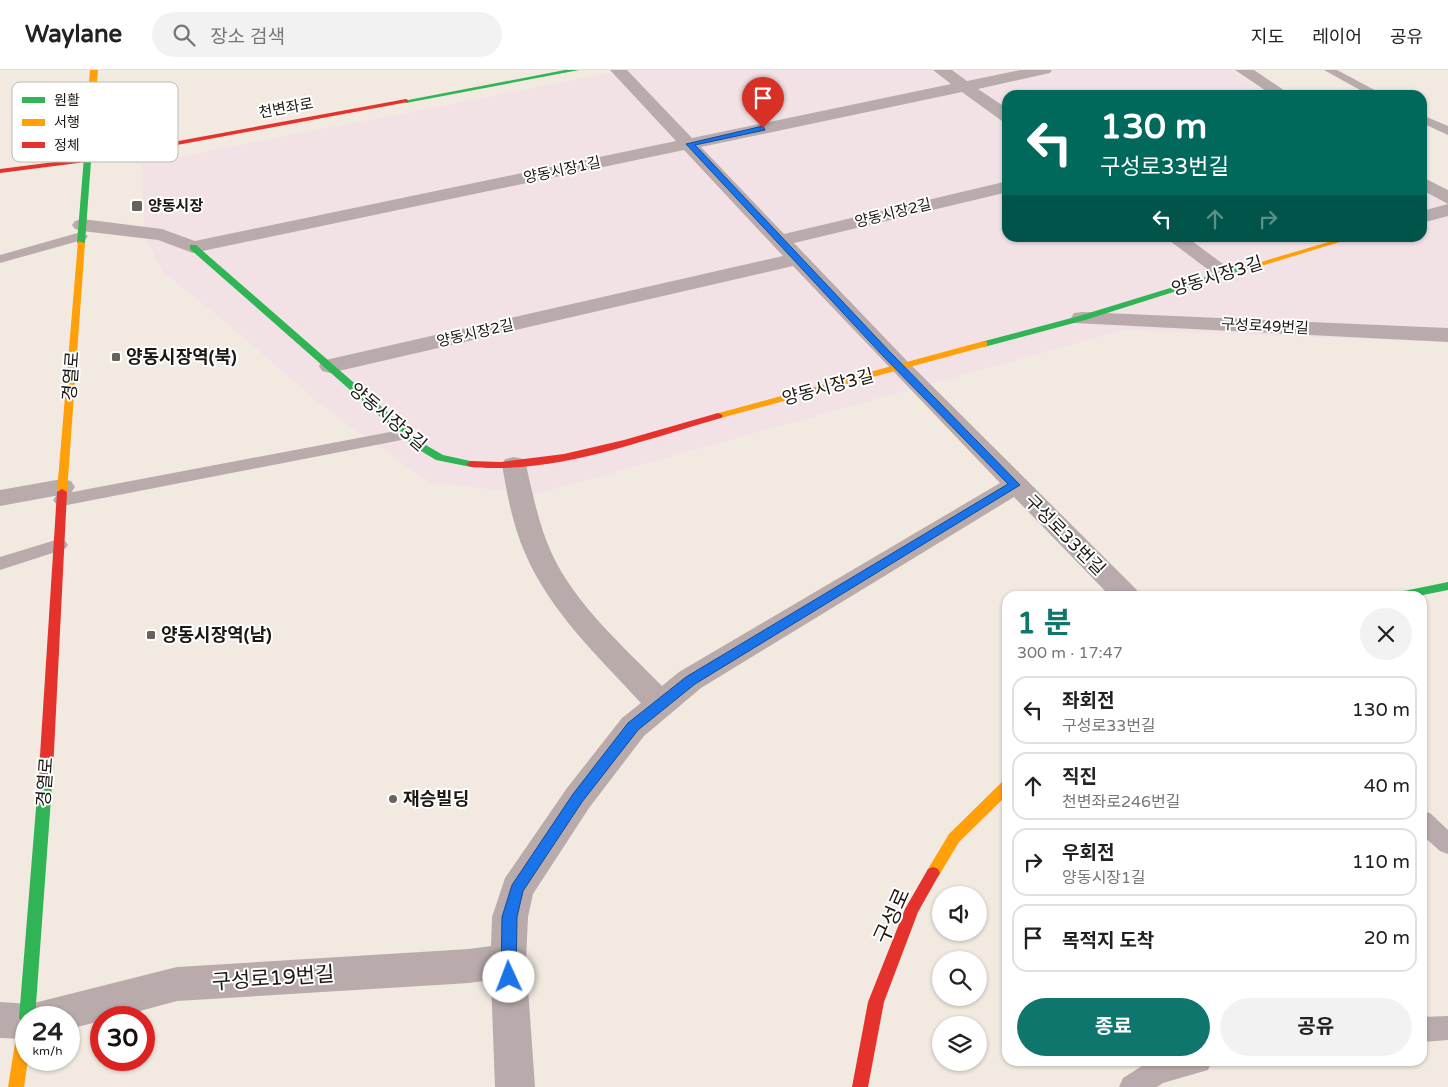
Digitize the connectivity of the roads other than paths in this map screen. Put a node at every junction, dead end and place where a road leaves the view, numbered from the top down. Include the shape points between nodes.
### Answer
1 (576, 70) edge
2 (618, 70) edge
3 (941, 70) edge
4 (1044, 70) edge
5 (1244, 70) edge
6 (1329, 70) edge
7 (964, 86) junction
8 (1276, 90) edge
9 (1368, 90) edge
10 (1002, 113) edge
11 (1427, 120) edge
12 (1448, 131) edge
13 (178, 143) edge
14 (690, 144) junction
15 (70, 162) edge
16 (86, 162) edge
17 (0, 171) edge
18 (1427, 185) edge
19 (1002, 187) edge
20 (1448, 198) edge
21 (1448, 210) edge
22 (1427, 216) edge
23 (81, 231) junction
24 (779, 241) junction
25 (1182, 242) edge
26 (1335, 242) edge
27 (194, 247) junction
28 (796, 258) junction
29 (0, 260) edge
30 (1225, 273) junction
31 (1082, 318) junction
32 (1448, 335) edge
33 (330, 366) junction
34 (900, 368) junction
35 (406, 434) junction
36 (514, 465) junction
37 (1015, 485) junction
38 (62, 494) junction
39 (0, 498) edge
40 (59, 546) junction
41 (0, 564) edge
42 (1448, 586) edge
43 (1121, 591) edge
44 (1424, 591) edge
45 (661, 704) junction
46 (1002, 791) edge
47 (1427, 825) edge
48 (1448, 844) edge
49 (508, 960) junction
50 (28, 1006) edge
51 (80, 1008) edge
52 (15, 1019) edge
53 (0, 1020) edge
54 (1448, 1028) edge
55 (1427, 1030) edge
56 (1178, 1066) edge
57 (19, 1071) edge
58 (16, 1087) edge
59 (515, 1087) edge
60 (860, 1087) edge
61 (1132, 1087) edge

1 - 13 street, 천변좌로
2 - 14 street, 구성로33번길
3 - 7 street
4 - 7 street, 양동시장1길
5 - 8 street
6 - 9 lane
7 - 10 street
7 - 14 street, 양동시장1길
11 - 12 lane
14 - 24 street, 구성로33번길
14 - 27 street, 양동시장1길
15 - 17 street, 천변좌로
16 - 23 street, 경열로
18 - 20 street
19 - 24 street, 양동시장2길
21 - 22 street
23 - 27 street via 162,235
23 - 29 lane
23 - 38 street, 경열로
24 - 28 street, 구성로33번길
25 - 30 street
26 - 30 street, 양동시장3길
27 - 33 street
28 - 33 street, 양동시장2길
28 - 34 street, 구성로33번길
30 - 31 street, 양동시장3길
31 - 32 street, 구성로49번길
31 - 34 street, 양동시장3길
33 - 35 street, 양동시장3길
34 - 36 street, 양동시장3길 via 549,461
34 - 37 street, 구성로33번길
35 - 36 street, 양동시장3길 via 438,458 472,464
35 - 38 lane
36 - 45 street via 539,555 565,598
37 - 43 street, 구성로33번길
37 - 45 street via 690,680
38 - 39 street
38 - 40 street, 경열로
40 - 41 lane
40 - 50 street, 경열로 via 51,710
42 - 44 street
45 - 49 street via 627,734 578,798 517,889 510,917
46 - 60 street, 구성로 via 954,838 912,909 876,1002
47 - 48 lane
49 - 51 street, 구성로19번길 via 469,966 177,984
49 - 59 street
52 - 53 street
54 - 55 lane
56 - 61 lane via 1158,1071
57 - 58 street

